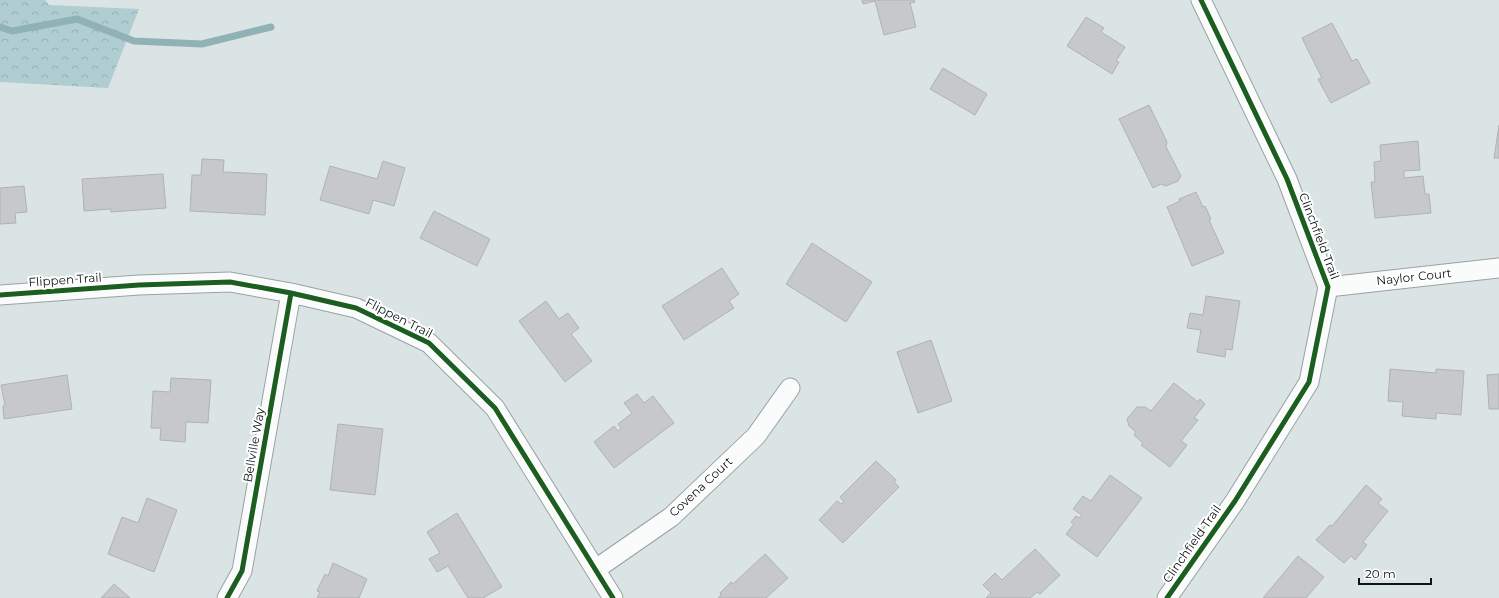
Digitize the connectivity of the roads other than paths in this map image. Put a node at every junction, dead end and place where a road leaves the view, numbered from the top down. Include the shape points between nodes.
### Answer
1 (1201, 0) edge
2 (1499, 268) edge
3 (1328, 286) junction
4 (291, 293) junction
5 (0, 295) edge
6 (790, 388) dead end
7 (596, 569) junction
8 (227, 598) edge
9 (613, 598) edge
10 (1166, 598) edge

1 - 3 street, Clinchfield Trail via 1287,179
2 - 3 street, Naylor Court
3 - 10 street, Clinchfield Trail via 1309,382 1235,501
4 - 5 street, Flippen Trail via 230,282 139,285
4 - 7 street, Flippen Trail via 356,308 430,343 495,408
4 - 8 street, Bellville Way via 242,571
6 - 7 street, Covena Court via 756,436 671,517
7 - 9 street, Flippen Trail

